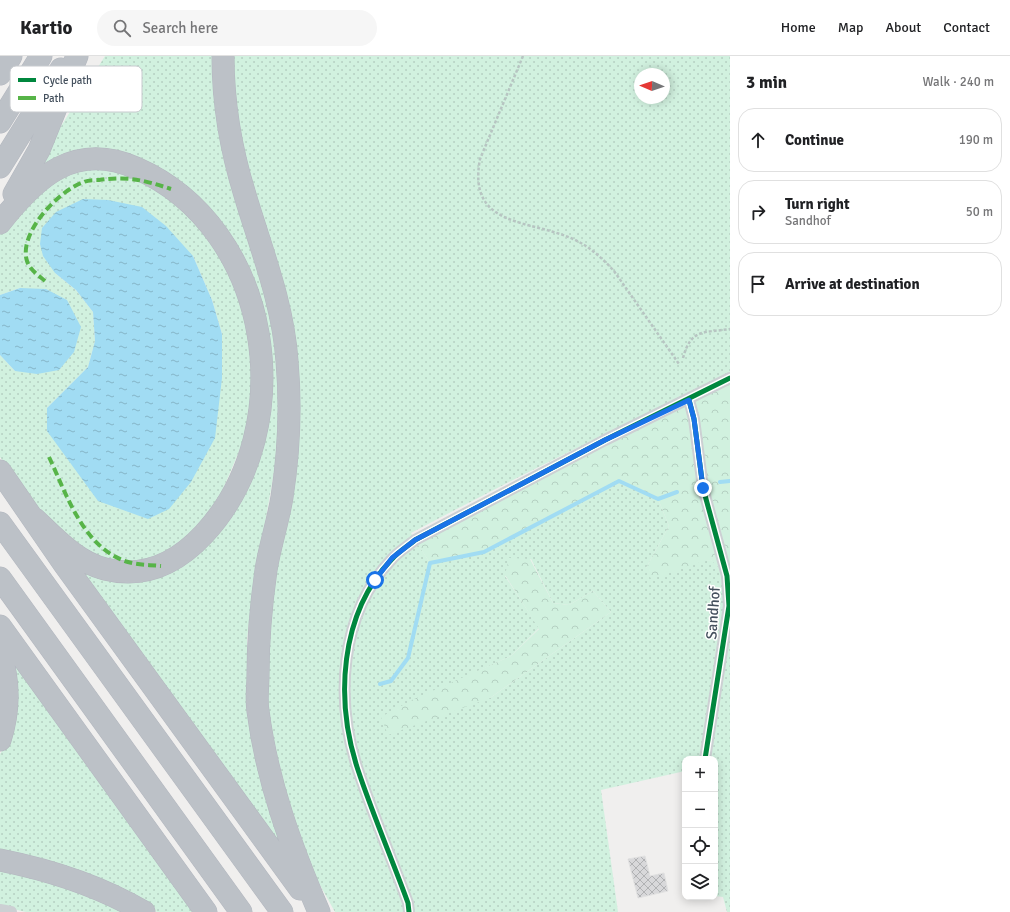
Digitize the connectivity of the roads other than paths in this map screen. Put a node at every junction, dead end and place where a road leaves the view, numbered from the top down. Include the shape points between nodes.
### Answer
1 (11, 56) edge
2 (41, 56) edge
3 (69, 56) edge
4 (77, 56) edge
5 (223, 56) edge
6 (35, 66) edge
7 (63, 66) edge
8 (73, 66) edge
9 (0, 74) edge
10 (10, 106) edge
11 (34, 112) edge
12 (54, 112) edge
13 (0, 122) edge
14 (0, 167) edge
15 (0, 218) edge
16 (0, 223) edge
17 (730, 378) edge
18 (689, 400) junction
19 (0, 471) edge
20 (35, 520) junction
21 (0, 523) edge
22 (0, 578) edge
23 (0, 626) edge
24 (0, 654) edge
25 (0, 740) edge
26 (705, 756) edge
27 (0, 860) edge
28 (0, 910) edge
29 (10, 912) edge
30 (144, 912) edge
31 (206, 912) edge
32 (241, 912) edge
33 (282, 912) edge
34 (318, 912) edge
35 (409, 912) edge

1 - 9 highway
2 - 6 highway
3 - 7 highway
4 - 8 highway
5 - 34 highway via 227,119 234,156 266,258 280,313 288,360 288,453 282,499 266,569 258,642 257,708 267,767 299,866
10 - 13 highway
11 - 14 highway
12 - 15 highway via 39,150
16 - 20 highway via 26,191 40,179 76,160 110,159 148,173 189,204 224,246 249,295 258,327 263,363 262,398 256,432 240,480 227,505 210,527 190,549 176,559 145,571 105,569 92,565 74,554
17 - 18 street
18 - 26 street, Sandhof via 703,488 727,576 729,606
18 - 35 street via 605,440 415,540 392,558 362,600 352,628 346,658 345,698 350,735 358,769 408,903
19 - 20 highway
20 - 34 highway via 64,564
21 - 33 highway
22 - 32 highway
23 - 31 highway
24 - 25 highway via 7,693 6,720
27 - 30 highway via 65,877
28 - 29 street

